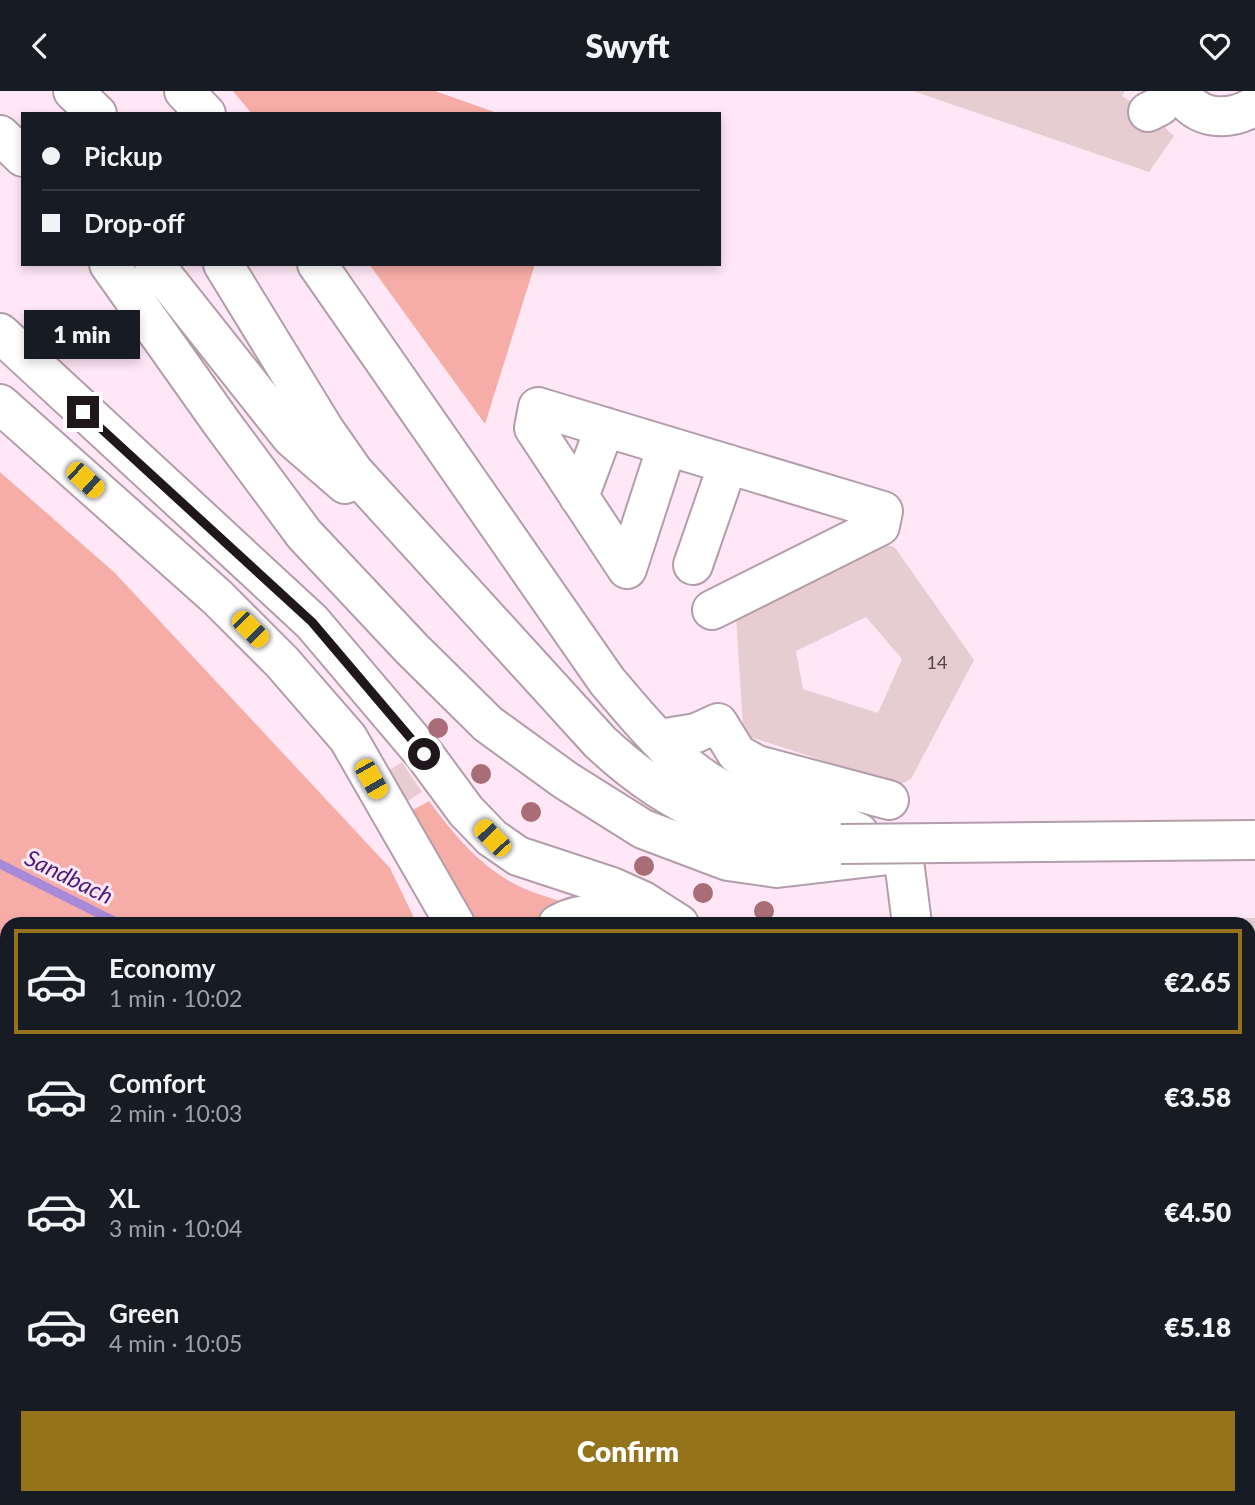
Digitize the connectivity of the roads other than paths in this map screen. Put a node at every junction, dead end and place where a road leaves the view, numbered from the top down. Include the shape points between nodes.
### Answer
1 (73, 91) edge
2 (184, 91) edge
3 (1180, 91) edge
4 (1255, 106) edge
5 (95, 112) edge
6 (204, 112) edge
7 (0, 126) edge
8 (0, 135) edge
9 (21, 140) edge
10 (21, 155) edge
11 (111, 266) edge
12 (156, 266) edge
13 (224, 266) edge
14 (318, 266) edge
15 (0, 333) edge
16 (0, 404) edge
17 (605, 427) junction
18 (667, 446) junction
19 (728, 464) junction
20 (579, 497) junction
21 (394, 519) junction
22 (693, 565) dead end
23 (712, 610) dead end
24 (395, 719) junction
25 (348, 738) junction
26 (660, 739) junction
27 (889, 800) dead end
28 (1255, 826) edge
29 (1245, 848) edge
30 (903, 853) junction
31 (451, 917) edge
32 (575, 917) edge
33 (615, 917) edge
34 (668, 917) edge
35 (899, 917) edge
36 (911, 917) edge

1 - 5 street
2 - 6 street
3 - 4 street via 1194,108 1209,115 1242,114
7 - 9 street
8 - 10 street
11 - 30 street via 303,534 488,724 643,829 728,861 777,868
12 - 21 street via 292,438
13 - 21 street via 324,429
14 - 26 street via 607,681
15 - 24 street via 312,622
16 - 25 street via 217,597
17 - 18 street
17 - 20 street
17 - 20 street via 538,407 534,428
18 - 19 street
18 - 20 street via 635,581
19 - 22 street
19 - 23 street via 883,510 880,526
21 - 29 street, bridge via 618,759 673,799 716,820 789,840 828,843
24 - 25 street via 379,736
24 - 34 street via 492,838 518,856 621,891
25 - 31 street
26 - 27 street via 696,733 718,723 737,754 757,765
26 - 30 street via 684,765 727,792 829,820
28 - 29 street
29 - 30 street
30 - 35 street
30 - 36 street
32 - 33 street

